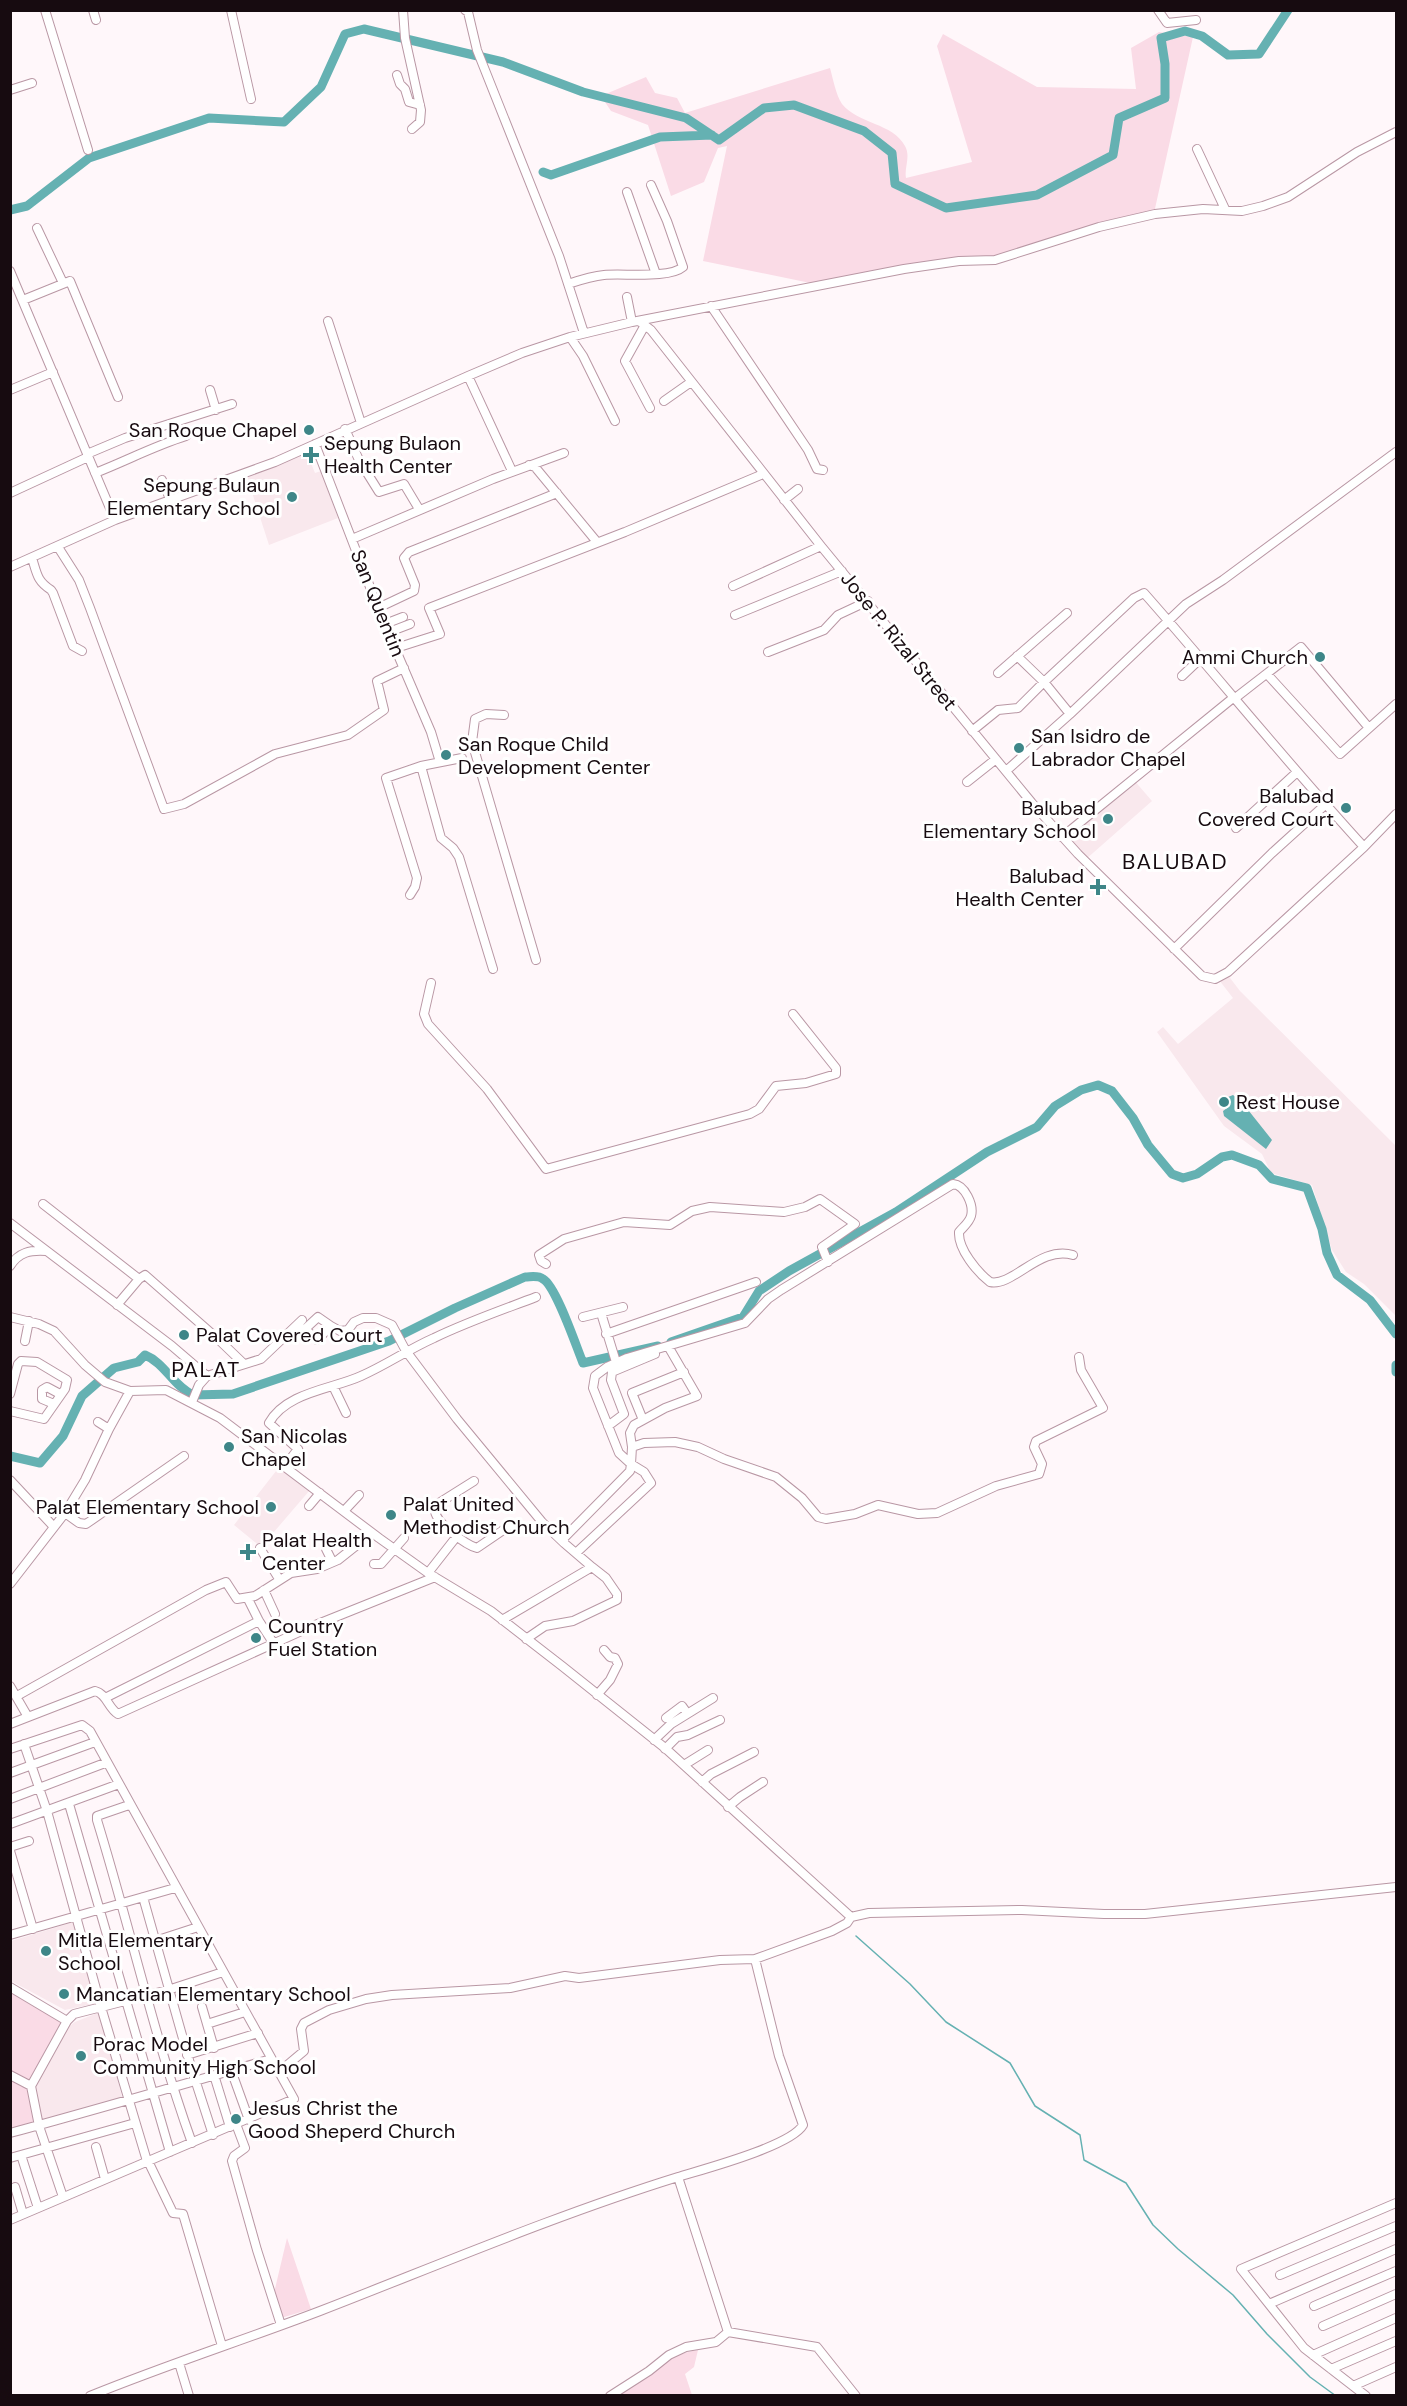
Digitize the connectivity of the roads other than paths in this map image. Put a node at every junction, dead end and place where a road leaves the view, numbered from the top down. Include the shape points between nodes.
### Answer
1 (45, 10) edge
2 (93, 10) edge
3 (231, 10) edge
4 (404, 10) edge
5 (1158, 10) edge
6 (468, 11) edge
7 (96, 20) dead end
8 (1196, 20) dead end
9 (397, 75) dead end
10 (32, 83) dead end
11 (10, 90) edge
12 (251, 99) dead end
13 (420, 105) junction
14 (412, 129) dead end
15 (1396, 132) edge
16 (1197, 149) dead end
17 (88, 150) dead end
18 (651, 185) dead end
19 (627, 192) dead end
20 (1225, 209) junction
21 (37, 228) dead end
22 (10, 271) edge
23 (656, 274) junction
24 (13, 284) edge
25 (63, 284) junction
26 (568, 284) junction
27 (627, 297) dead end
28 (23, 300) junction
29 (711, 306) junction
30 (328, 321) dead end
31 (639, 323) junction
32 (584, 333) junction
33 (570, 337) junction
34 (53, 372) junction
35 (468, 376) junction
36 (691, 382) junction
37 (12, 387) edge
38 (210, 390) dead end
39 (118, 397) dead end
40 (664, 401) dead end
41 (232, 404) dead end
42 (650, 408) dead end
43 (216, 410) junction
44 (615, 421) dead end
45 (361, 423) junction
46 (345, 429) junction
47 (186, 436) dead end
48 (315, 444) junction
49 (1396, 452) edge
50 (564, 453) dead end
51 (88, 455) junction
52 (529, 465) junction
53 (824, 470) dead end
54 (512, 471) junction
55 (94, 473) junction
56 (763, 474) junction
57 (162, 480) dead end
58 (798, 489) dead end
59 (10, 493) edge
60 (557, 493) junction
61 (784, 500) junction
62 (171, 501) junction
63 (419, 509) junction
64 (115, 520) junction
65 (352, 539) junction
66 (597, 542) junction
67 (821, 546) junction
68 (58, 547) junction
69 (32, 558) junction
70 (10, 567) edge
71 (842, 571) junction
72 (733, 586) dead end
73 (868, 601) junction
74 (378, 608) junction
75 (1067, 613) dead end
76 (735, 615) dead end
77 (403, 617) dead end
78 (1169, 621) junction
79 (410, 624) dead end
80 (387, 628) junction
81 (396, 648) junction
82 (82, 651) dead end
83 (768, 652) dead end
84 (1017, 656) junction
85 (1201, 658) junction
86 (404, 668) junction
87 (998, 673) dead end
88 (1267, 674) junction
89 (1182, 676) dead end
90 (1044, 682) junction
91 (1233, 698) junction
92 (1396, 704) edge
93 (1070, 714) junction
94 (504, 715) dead end
95 (1369, 728) junction
96 (972, 731) junction
97 (462, 758) dead end
98 (996, 759) junction
99 (440, 762) junction
100 (421, 766) junction
101 (1006, 771) junction
102 (1296, 773) junction
103 (967, 782) dead end
104 (1325, 805) junction
105 (1396, 815) edge
106 (1236, 828) dead end
107 (1062, 837) junction
108 (1364, 847) junction
109 (410, 895) dead end
110 (1174, 949) junction
111 (536, 960) dead end
112 (493, 969) dead end
113 (430, 983) dead end
114 (793, 1014) dead end
115 (43, 1204) dead end
116 (10, 1223) edge
117 (47, 1251) junction
118 (1073, 1255) dead end
119 (825, 1257) junction
120 (546, 1264) dead end
121 (10, 1266) edge
122 (139, 1279) junction
123 (756, 1282) dead end
124 (536, 1296) dead end
125 (117, 1305) junction
126 (622, 1307) dead end
127 (602, 1313) junction
128 (10, 1317) edge
129 (583, 1317) dead end
130 (29, 1321) junction
131 (331, 1326) junction
132 (305, 1329) junction
133 (609, 1333) junction
134 (25, 1341) dead end
135 (669, 1347) junction
136 (406, 1351) junction
137 (614, 1357) junction
138 (1079, 1357) dead end
139 (244, 1364) junction
140 (684, 1372) junction
141 (207, 1376) junction
142 (11, 1384) edge
143 (333, 1386) junction
144 (130, 1391) junction
145 (10, 1394) edge
146 (60, 1394) junction
147 (194, 1397) junction
148 (54, 1404) junction
149 (10, 1411) edge
150 (346, 1413) dead end
151 (642, 1420) junction
152 (98, 1422) dead end
153 (608, 1426) junction
154 (109, 1429) junction
155 (632, 1446) junction
156 (184, 1456) dead end
157 (632, 1464) junction
158 (285, 1466) junction
159 (10, 1480) edge
160 (474, 1481) dead end
161 (320, 1493) junction
162 (359, 1495) dead end
163 (309, 1506) dead end
164 (344, 1511) junction
165 (64, 1513) junction
166 (512, 1524) dead end
167 (54, 1527) junction
168 (372, 1533) junction
169 (457, 1536) junction
170 (404, 1538) dead end
171 (564, 1543) junction
172 (260, 1548) dead end
173 (326, 1549) dead end
174 (394, 1549) junction
175 (576, 1552) junction
176 (332, 1561) junction
177 (375, 1564) dead end
178 (592, 1567) junction
179 (432, 1575) junction
180 (279, 1579) junction
181 (10, 1584) edge
182 (264, 1590) junction
183 (248, 1599) junction
184 (275, 1614) dead end
185 (502, 1620) junction
186 (259, 1621) junction
187 (526, 1639) junction
188 (274, 1644) junction
189 (604, 1650) dead end
190 (10, 1686) edge
191 (597, 1695) junction
192 (17, 1696) junction
193 (105, 1698) junction
194 (713, 1698) dead end
195 (28, 1717) junction
196 (720, 1720) dead end
197 (10, 1724) edge
198 (654, 1740) junction
199 (95, 1742) junction
200 (24, 1744) junction
201 (10, 1749) edge
202 (665, 1749) junction
203 (708, 1750) dead end
204 (754, 1752) dead end
205 (105, 1763) junction
206 (32, 1765) junction
207 (684, 1765) junction
208 (10, 1773) edge
209 (702, 1782) junction
210 (764, 1782) dead end
211 (119, 1784) junction
212 (40, 1788) junction
213 (10, 1799) edge
214 (69, 1804) junction
215 (129, 1805) junction
216 (728, 1807) junction
217 (47, 1811) junction
218 (10, 1824) edge
219 (29, 1841) dead end
220 (10, 1849) edge
221 (1396, 1887) edge
222 (175, 1888) junction
223 (143, 1897) junction
224 (123, 1904) junction
225 (100, 1910) junction
226 (76, 1917) junction
227 (851, 1917) junction
228 (198, 1927) junction
229 (33, 1929) junction
230 (11, 1934) edge
231 (155, 1941) junction
232 (755, 1959) junction
233 (223, 1972) junction
234 (10, 1987) edge
235 (168, 1990) junction
236 (148, 1994) junction
237 (126, 2000) junction
238 (101, 2007) junction
239 (202, 2007) dead end
240 (245, 2012) junction
241 (67, 2021) junction
242 (207, 2024) junction
243 (258, 2033) junction
244 (214, 2048) junction
245 (188, 2055) junction
246 (271, 2059) junction
247 (231, 2070) junction
248 (279, 2072) junction
249 (10, 2074) edge
250 (214, 2075) junction
251 (195, 2081) junction
252 (31, 2086) junction
253 (173, 2087) junction
254 (152, 2093) junction
255 (129, 2102) junction
256 (249, 2120) junction
257 (135, 2122) junction
258 (39, 2126) junction
259 (233, 2126) junction
260 (10, 2133) edge
261 (213, 2135) junction
262 (192, 2143) junction
263 (96, 2147) dead end
264 (47, 2149) junction
265 (170, 2152) junction
266 (21, 2155) junction
267 (10, 2158) edge
268 (148, 2161) junction
269 (678, 2177) junction
270 (105, 2179) junction
271 (15, 2187) dead end
272 (63, 2198) junction
273 (1396, 2203) edge
274 (38, 2208) junction
275 (23, 2214) junction
276 (10, 2220) edge
277 (1396, 2226) edge
278 (1396, 2248) edge
279 (1396, 2271) edge
280 (1280, 2275) dead end
281 (1396, 2294) edge
282 (1269, 2304) junction
283 (1314, 2306) dead end
284 (1396, 2318) edge
285 (281, 2325) junction
286 (1323, 2326) dead end
287 (728, 2332) junction
288 (1396, 2341) edge
289 (222, 2346) junction
290 (1313, 2355) junction
291 (179, 2363) junction
292 (1396, 2367) edge
293 (1331, 2369) junction
294 (1353, 2386) junction
295 (90, 2396) edge
296 (189, 2396) edge
297 (610, 2396) edge
298 (856, 2396) edge
299 (1366, 2396) edge

1 - 17 street
2 - 7 street
3 - 12 street
4 - 13 street
5 - 8 street via 1167,23
6 - 26 street via 477,50
9 - 13 street via 409,102
10 - 11 street
13 - 14 street via 420,122
15 - 20 street via 1288,197 1242,211
16 - 20 street
18 - 23 street via 682,262 680,270
19 - 23 street
20 - 29 street via 1155,214 995,260 904,269
21 - 25 street
22 - 24 street
23 - 26 street via 604,275
24 - 28 street
25 - 28 street
25 - 39 street via 70,281
26 - 32 street
27 - 31 street
28 - 34 street
29 - 31 street
29 - 53 street via 817,469
30 - 45 street
31 - 32 street
31 - 36 street, Jose P. Rizal Street
31 - 42 street via 625,361
32 - 33 street
33 - 35 street
33 - 44 street
34 - 37 street
34 - 51 street
35 - 45 street
35 - 54 street
36 - 40 street
36 - 56 street, Jose P. Rizal Street
38 - 43 street
41 - 43 street
43 - 51 street via 125,438
45 - 46 street
46 - 48 street
46 - 63 street via 379,493 404,483
47 - 55 street
48 - 62 street
48 - 65 street, San Quentin
49 - 78 street via 1186,604
50 - 52 street
51 - 55 street
51 - 59 street
52 - 54 street
52 - 60 street
54 - 63 street
55 - 64 street
56 - 61 street, Jose P. Rizal Street
56 - 66 street
57 - 62 street
58 - 61 street
60 - 66 street
60 - 74 street via 405,554 414,591
61 - 67 street, Jose P. Rizal Street
62 - 64 street
63 - 65 street
64 - 68 street
65 - 74 street, San Quentin
66 - 81 street via 429,608 440,634
67 - 71 street, Jose P. Rizal Street
67 - 72 street
68 - 69 street
68 - 86 street via 79,580 164,809 184,804 275,754 348,735 384,710 377,681
69 - 70 street
69 - 82 street via 39,580 53,593 73,646
71 - 73 street, Jose P. Rizal Street
71 - 76 street
73 - 83 street via 838,615 824,630
73 - 96 street, Jose P. Rizal Street
74 - 80 street, San Quentin
75 - 84 street
77 - 80 street
78 - 85 street
78 - 90 street via 1144,594 1134,598
78 - 93 street
79 - 80 street
80 - 81 street, San Quentin
81 - 86 street, San Quentin
84 - 87 street
84 - 90 street
85 - 89 street
85 - 91 street
86 - 99 street, San Quentin
88 - 91 street
88 - 95 street via 1340,754
88 - 95 street via 1301,647
90 - 93 street
90 - 96 street via 1018,708 998,710
91 - 102 street
91 - 107 street
92 - 95 street
93 - 101 street
94 - 111 street via 475,718 472,742
96 - 98 street, Jose P. Rizal Street
97 - 99 street
98 - 101 street, Jose P. Rizal Street
98 - 103 street
99 - 100 street
100 - 109 street via 387,776 385,781 417,878
100 - 112 street via 441,838 459,857
101 - 107 street, Jose P. Rizal Street
102 - 104 street
102 - 106 street
104 - 108 street
104 - 110 street
105 - 108 street, Jose P. Rizal Street
107 - 110 street, Jose P. Rizal Street
108 - 110 street, Jose P. Rizal Street via 1220,977 1202,976
113 - 114 street via 424,1014 428,1024 486,1089 546,1169 750,1114 759,1109 776,1086 836,1074 836,1068
115 - 122 street
116 - 117 street
117 - 121 street via 24,1253
117 - 125 street
118 - 119 street via 1055,1254 1000,1282 990,1282 974,1265 959,1239 958,1232 971,1212 963,1190 956,1184
119 - 120 street via 823,1246 855,1224 820,1199 784,1212 710,1207 687,1213 670,1225 624,1222 555,1243 539,1255
119 - 135 street via 768,1299 745,1323
122 - 125 street
122 - 139 street via 145,1275
123 - 133 street
124 - 136 street
125 - 141 street
126 - 127 street
127 - 129 street
127 - 133 street
128 - 130 street
130 - 134 street
130 - 144 street via 54,1331 99,1377
131 - 132 street via 318,1317
131 - 132 street via 317,1340
131 - 136 street via 348,1330 363,1318 376,1318 392,1325
132 - 139 street via 299,1323 264,1357
133 - 137 street
135 - 137 street
135 - 140 street
135 - 153 street via 612,1372 611,1380 624,1414
136 - 143 street via 364,1375
136 - 171 street via 456,1419
137 - 153 street via 593,1382
138 - 155 street via 1082,1371 1102,1408 1036,1441 1034,1448 1042,1464 1039,1474 1001,1484 937,1513 918,1514 878,1505 848,1516 822,1518 776,1477 698,1447 675,1442
139 - 141 street
140 - 151 street via 632,1394
140 - 151 street via 697,1396
141 - 147 street
142 - 145 street
142 - 146 street via 18,1364 31,1361 67,1380
143 - 150 street
143 - 158 street via 302,1397 271,1420 270,1425 298,1449
144 - 147 street via 166,1390
144 - 154 street
146 - 148 street
146 - 148 street via 42,1390 42,1399
147 - 158 street
148 - 149 street via 42,1419
151 - 155 street via 631,1429
152 - 154 street
153 - 157 street via 619,1453
154 - 165 street via 86,1480
155 - 157 street
156 - 165 street via 86,1524
157 - 171 street via 630,1471 566,1535
157 - 175 street via 651,1483
158 - 161 street
159 - 167 street
160 - 169 street via 439,1503 435,1511 437,1518
161 - 163 street
161 - 164 street
162 - 164 street
164 - 168 street
165 - 167 street
166 - 169 street via 477,1548
167 - 181 street
168 - 174 street
168 - 176 street via 344,1557
169 - 179 street
170 - 174 street
171 - 175 street
172 - 180 street
173 - 176 street
174 - 177 street via 381,1564
174 - 179 street
175 - 178 street
176 - 180 street
178 - 185 street
178 - 187 street via 606,1578 617,1600 573,1621 545,1626
179 - 185 street
179 - 188 street
180 - 182 street
182 - 183 street
182 - 184 street
183 - 186 street
183 - 192 street via 237,1599 226,1582 206,1590
185 - 187 street
186 - 188 street
186 - 193 street
187 - 191 street
188 - 193 street via 118,1714
189 - 191 street via 618,1664
190 - 192 street
191 - 198 street
192 - 195 street
193 - 195 street via 95,1691
194 - 198 street via 687,1713 667,1718
195 - 197 street
196 - 202 street via 688,1736 677,1737
198 - 202 street
199 - 200 street via 82,1725
199 - 205 street
199 - 206 street
200 - 201 street
200 - 206 street
202 - 207 street
203 - 207 street
204 - 209 street
205 - 211 street
205 - 212 street
206 - 208 street
206 - 212 street
207 - 209 street
209 - 216 street
210 - 216 street
211 - 214 street
211 - 215 street
212 - 213 street
212 - 217 street
214 - 217 street
214 - 225 street
215 - 222 street
215 - 224 street via 98,1816 97,1820
216 - 227 street
217 - 218 street
217 - 226 street
219 - 220 street
220 - 229 street
221 - 227 street via 1145,1914 1022,1910 869,1913
222 - 223 street
222 - 228 street
223 - 224 street
223 - 231 street
224 - 225 street
224 - 236 street
225 - 226 street
225 - 237 street
226 - 229 street
226 - 238 street
227 - 232 street via 832,1931
228 - 231 street
228 - 233 street
229 - 230 street
231 - 235 street
232 - 248 street via 579,1978 565,1976 510,1988 366,1999 329,2010 304,2023 304,2051
232 - 269 street via 779,2055 803,2125 796,2134 773,2145
233 - 235 street
233 - 240 street
234 - 241 street
235 - 236 street
235 - 245 street
236 - 237 street
236 - 253 street
237 - 238 street
237 - 254 street
238 - 241 street via 74,2014
238 - 255 street
239 - 242 street
240 - 242 street
240 - 243 street
241 - 252 street
242 - 244 street
243 - 244 street
243 - 246 street
244 - 245 street
245 - 251 street
246 - 247 street
246 - 248 street
247 - 250 street
247 - 256 street
248 - 256 street via 294,2099
249 - 252 street
250 - 251 street
250 - 259 street
251 - 253 street
251 - 261 street
252 - 258 street
253 - 254 street
253 - 262 street
254 - 255 street
254 - 265 street
255 - 257 street
255 - 258 street
256 - 259 street
257 - 264 street
257 - 268 street
258 - 260 street
258 - 264 street
259 - 261 street
259 - 285 street via 245,2148 232,2161
261 - 262 street
262 - 265 street
263 - 270 street
264 - 266 street
264 - 272 street
265 - 268 street
266 - 267 street
266 - 274 street
268 - 270 street
268 - 289 street via 172,2212 183,2214
269 - 285 street via 603,2201
269 - 287 street
270 - 272 street
271 - 275 street
272 - 274 street
273 - 282 street via 1241,2269
274 - 275 street
275 - 276 street
277 - 280 street
278 - 282 street
279 - 283 street
281 - 286 street
282 - 290 street
284 - 290 street
285 - 289 street
287 - 297 street via 716,2342 686,2347 669,2355
287 - 298 street via 817,2347
288 - 293 street
289 - 291 street
290 - 293 street
291 - 295 street
291 - 296 street
292 - 294 street
293 - 294 street
294 - 299 street

